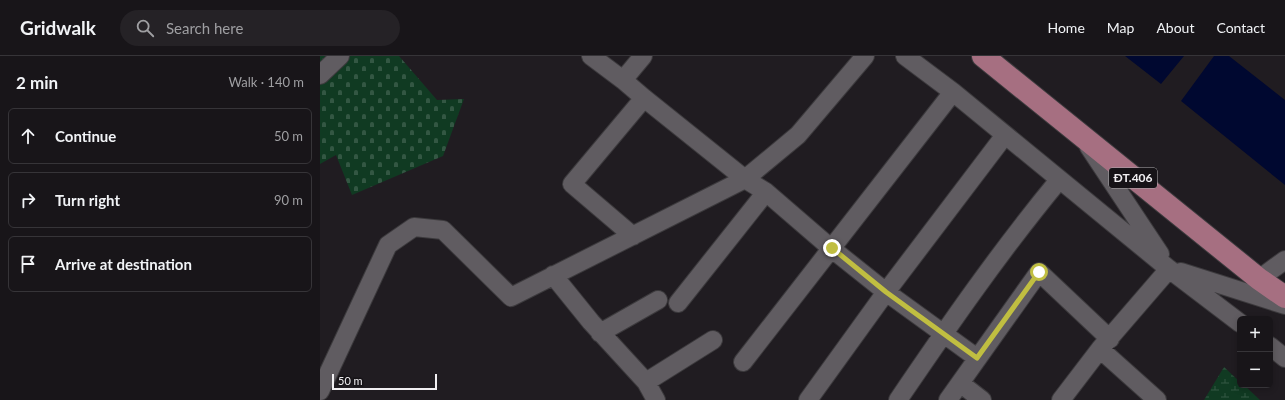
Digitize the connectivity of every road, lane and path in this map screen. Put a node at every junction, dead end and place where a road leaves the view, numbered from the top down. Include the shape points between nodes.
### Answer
1 (340, 56) edge
2 (591, 56) edge
3 (643, 56) edge
4 (865, 56) edge
5 (905, 56) edge
6 (983, 56) edge
7 (320, 75) edge
8 (623, 80) junction
9 (952, 92) junction
10 (644, 98) junction
11 (1005, 134) junction
12 (1084, 138) junction
13 (745, 179) junction
14 (1060, 180) junction
15 (766, 192) junction
16 (633, 236) junction
17 (832, 248) junction
18 (1285, 260) edge
19 (1169, 269) junction
20 (553, 275) junction
21 (1258, 279) junction
22 (886, 292) junction
23 (1285, 297) edge
24 (658, 300) dead end
25 (678, 303) dead end
26 (1285, 305) edge
27 (1237, 321) edge
28 (600, 333) junction
29 (943, 334) junction
30 (713, 340) dead end
31 (1105, 344) junction
32 (1273, 348) edge
33 (977, 358) junction
34 (1285, 358) edge
35 (743, 362) dead end
36 (646, 382) junction
37 (960, 383) junction
38 (320, 391) edge
39 (656, 400) edge
40 (808, 400) edge
41 (898, 400) edge
42 (948, 400) edge
43 (982, 400) edge
44 (1061, 400) edge
45 (1157, 400) edge

1 - 7 street
2 - 8 street
3 - 8 street
4 - 13 street via 798,135
5 - 9 street
6 - 12 main road, ĐT.406
8 - 10 street
9 - 11 street
9 - 17 street
10 - 13 street
10 - 16 street via 572,184
11 - 14 street
11 - 22 street
12 - 19 street
12 - 21 main road, ĐT.406
13 - 15 street
13 - 16 street
14 - 19 street
14 - 29 street via 1022,225
15 - 17 street
15 - 25 street
16 - 20 street
17 - 22 street
17 - 35 street
18 - 21 street
19 - 26 street
19 - 27 street
19 - 31 street
20 - 28 street
20 - 38 street via 511,297 444,230 414,227 388,245
21 - 23 main road, ĐT.406
22 - 29 street
22 - 40 street
24 - 28 street
28 - 36 street
29 - 33 street
29 - 41 street
30 - 36 street
31 - 33 street via 1039,272
31 - 44 street
31 - 45 street
32 - 34 street
33 - 37 street
36 - 39 street
37 - 42 street
37 - 43 street

